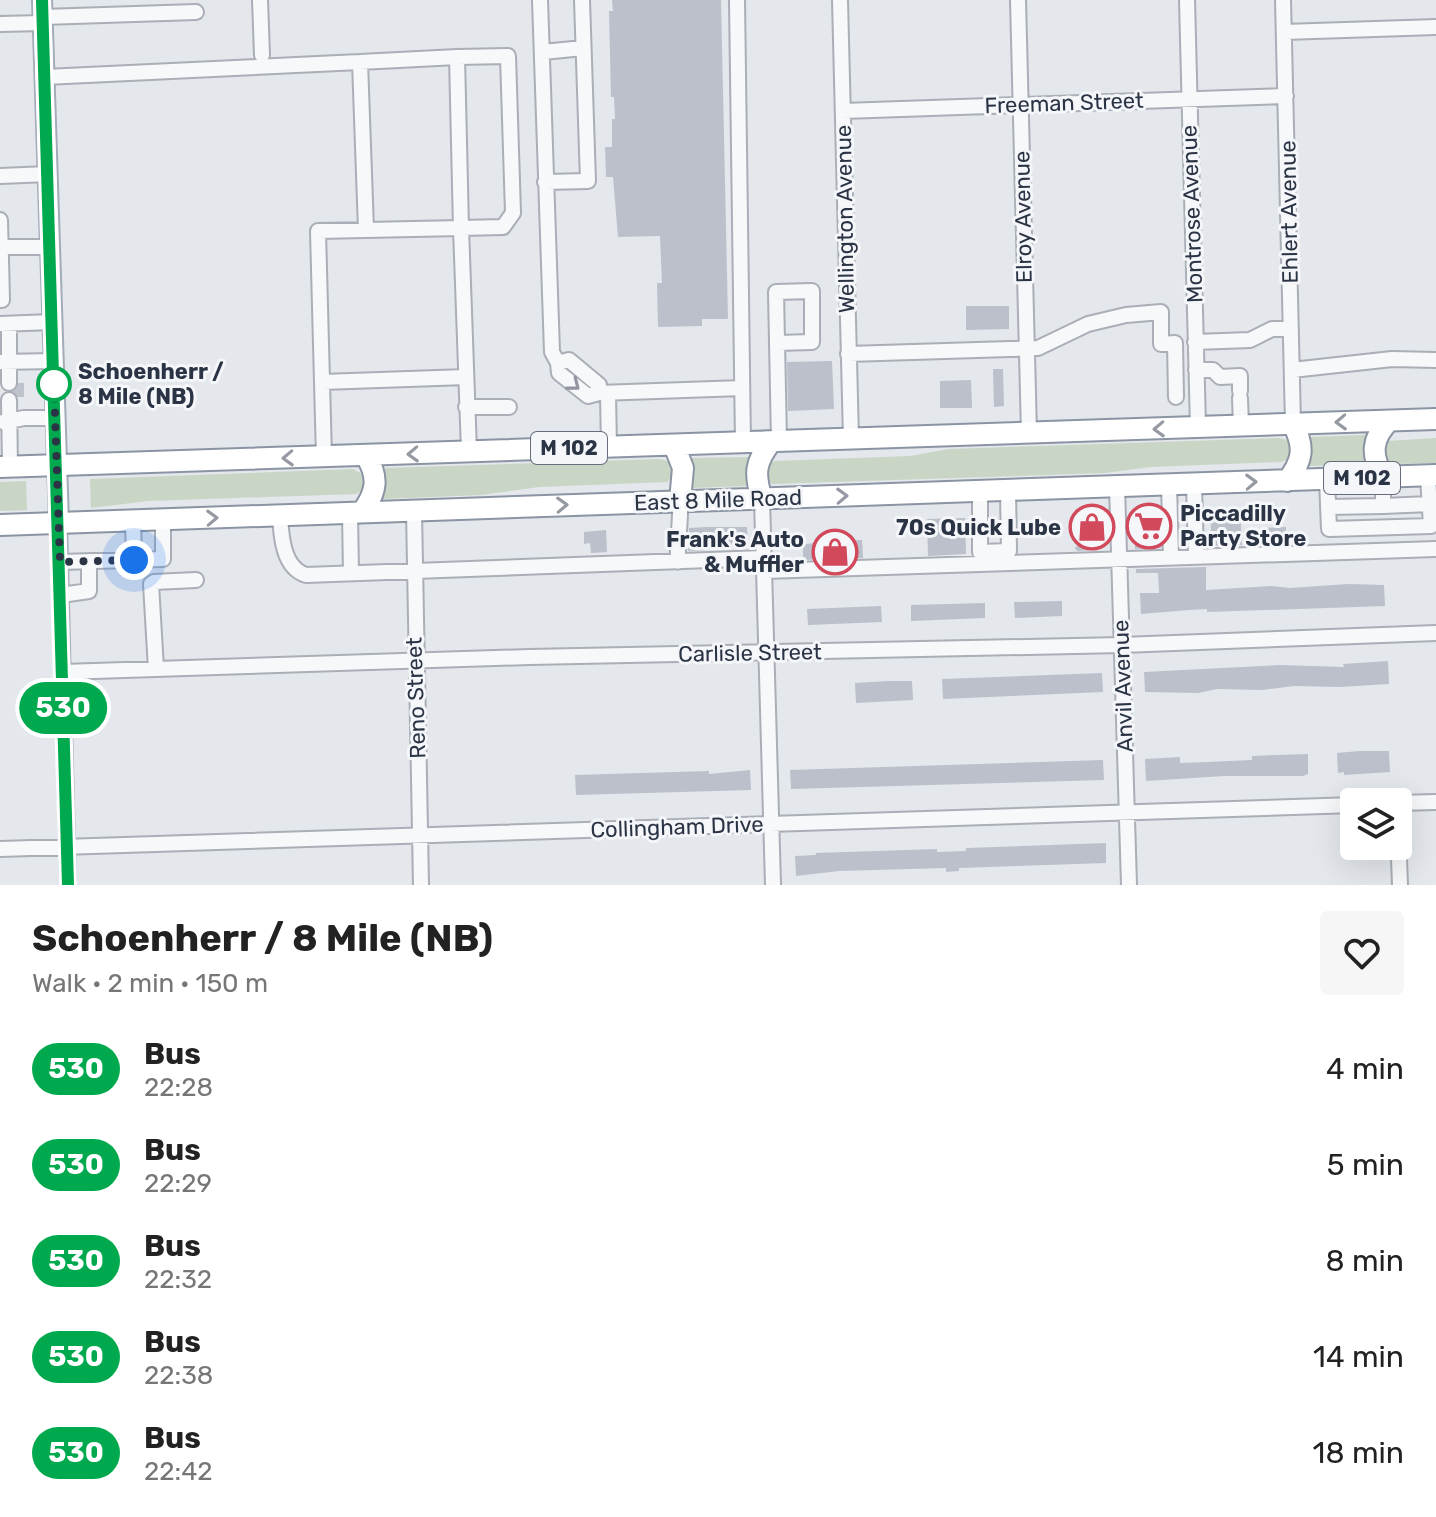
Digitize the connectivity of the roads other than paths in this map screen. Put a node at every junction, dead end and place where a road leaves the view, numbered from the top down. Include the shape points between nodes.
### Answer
1 (260, 0) edge
2 (540, 0) edge
3 (582, 0) edge
4 (737, 0) edge
5 (840, 0) edge
6 (1018, 0) edge
7 (1187, 0) edge
8 (1283, 0) edge
9 (196, 12) dead end
10 (43, 13) edge
11 (0, 24) edge
12 (1436, 27) edge
13 (1284, 32) junction
14 (583, 48) junction
15 (543, 52) junction
16 (262, 55) dead end
17 (457, 57) junction
18 (360, 62) junction
19 (45, 77) junction
20 (1286, 96) junction
21 (1189, 99) junction
22 (1020, 105) junction
23 (843, 111) junction
24 (48, 174) junction
25 (0, 176) edge
26 (545, 182) junction
27 (0, 220) edge
28 (461, 228) junction
29 (366, 230) junction
30 (1, 247) edge
31 (49, 247) junction
32 (2, 300) dead end
33 (52, 322) junction
34 (4, 324) edge
35 (1291, 329) junction
36 (777, 343) dead end
37 (1195, 346) junction
38 (1027, 349) junction
39 (1175, 350) junction
40 (848, 354) junction
41 (1436, 360) edge
42 (53, 361) junction
43 (9, 362) edge
44 (1196, 370) junction
45 (1292, 370) junction
46 (466, 377) junction
47 (322, 382) junction
48 (13, 383) tunnel mouth
49 (742, 388) junction
50 (604, 394) junction
51 (1176, 397) dead end
52 (9, 403) tunnel mouth
53 (466, 407) junction
54 (509, 407) dead end
55 (54, 418) junction
56 (1436, 419) edge
57 (1389, 421) junction
58 (5, 422) edge
59 (1293, 424) junction
60 (1241, 426) junction
61 (1198, 427) junction
62 (1029, 433) junction
63 (5, 439) edge
64 (851, 439) junction
65 (775, 442) junction
66 (743, 443) junction
67 (674, 445) junction
68 (609, 447) junction
69 (469, 451) junction
70 (366, 456) junction
71 (324, 457) junction
72 (57, 465) junction
73 (5, 467) edge
74 (1432, 476) edge
75 (1383, 477) junction
76 (1327, 479) junction
77 (1287, 481) junction
78 (1194, 484) junction
79 (1169, 485) junction
80 (1117, 486) junction
81 (1008, 490) junction
82 (980, 491) junction
83 (762, 499) junction
84 (680, 501) junction
85 (1383, 506) junction
86 (1328, 507) junction
87 (414, 511) junction
88 (356, 512) junction
89 (280, 515) junction
90 (1432, 516) edge
91 (163, 519) junction
92 (133, 520) junction
93 (59, 523) junction
94 (0, 525) edge
95 (1329, 529) junction
96 (1436, 549) edge
97 (1330, 552) junction
98 (1196, 556) junction
99 (1171, 557) junction
100 (1119, 558) junction
101 (163, 559) junction
102 (134, 560) junction
103 (89, 561) junction
104 (60, 562) junction
105 (678, 562) junction
106 (764, 565) junction
107 (413, 572) junction
108 (351, 573) junction
109 (196, 580) dead end
110 (164, 581) junction
111 (61, 595) junction
112 (1436, 633) edge
113 (1122, 645) junction
114 (766, 653) junction
115 (415, 660) junction
116 (156, 669) junction
117 (63, 672) junction
118 (1436, 802) edge
119 (1412, 803) edge
120 (1340, 805) edge
121 (1126, 812) junction
122 (772, 824) junction
123 (420, 835) junction
124 (67, 847) junction
125 (0, 849) edge
126 (1399, 860) edge
127 (68, 885) edge
128 (421, 885) edge
129 (773, 885) edge
130 (1129, 885) edge
131 (1400, 885) edge

1 - 16 street
2 - 15 street
3 - 14 street
4 - 49 street
5 - 23 street, Wellington Avenue
6 - 22 street, Elroy Avenue
7 - 21 street, Montrose Avenue
8 - 13 street, Ehlert Avenue
9 - 10 street
10 - 11 street
10 - 19 main road
12 - 13 street
13 - 20 street, Ehlert Avenue
14 - 15 street
14 - 26 street via 588,181
15 - 26 street
17 - 18 street
17 - 28 street
17 - 28 street via 508,56 513,213 503,227
18 - 19 street
18 - 29 street
19 - 24 main road
20 - 21 street, Freeman Street
20 - 35 street, Ehlert Avenue
21 - 22 street, Freeman Street
21 - 37 street, Montrose Avenue
22 - 23 street, Freeman Street
22 - 38 street, Elroy Avenue
23 - 40 street, Wellington Avenue
24 - 25 street
24 - 31 main road
26 - 50 street via 552,352 559,373 575,387 588,396
27 - 30 street
28 - 29 street
28 - 46 street
29 - 47 street via 318,231
30 - 31 street
30 - 32 street
31 - 33 main road
33 - 34 street
33 - 42 main road
34 - 43 street
35 - 37 street
35 - 45 street, Ehlert Avenue
36 - 65 street
37 - 39 street
37 - 44 street, Montrose Avenue
38 - 39 street via 1088,324 1161,312 1161,344 1175,343
38 - 40 street
38 - 62 street, Elroy Avenue
39 - 51 street
40 - 64 street, Wellington Avenue
41 - 45 street via 1392,359
42 - 43 street
42 - 55 main road
43 - 48 street
44 - 60 street via 1240,376
44 - 61 street, Montrose Avenue
45 - 59 street, Ehlert Avenue
46 - 47 street
46 - 53 street
47 - 71 street
49 - 50 street
49 - 66 street
50 - 68 street
52 - 58 street
53 - 54 street
53 - 69 street
55 - 58 street
55 - 72 main road
56 - 57 highway, M 102
57 -> 59 highway, M 102
57 - 75 highway via 1373,448
58 - 63 street
59 - 60 highway, M 102
59 - 77 highway via 1302,455
60 - 61 highway, M 102
61 -> 62 highway, M 102
62 - 64 highway, M 102
63 - 73 street
64 - 65 highway, M 102
65 - 66 highway, M 102
65 - 83 highway via 761,454 756,468
66 - 67 highway, M 102
67 - 68 highway, M 102
67 - 84 highway via 683,468
68 - 69 highway, M 102
69 -> 70 highway, M 102
70 - 71 highway, M 102
70 - 88 highway via 376,485 371,501
71 -> 72 highway, M 102
72 - 73 highway, M 102
72 - 93 main road
74 - 75 highway, East 8 Mile Road / M 102
74 - 90 street
75 - 76 highway, East 8 Mile Road / M 102
75 - 85 street
76 - 77 highway, East 8 Mile Road / M 102
76 - 86 street
78 -> 77 highway, East 8 Mile Road / M 102
78 - 79 highway, East 8 Mile Road / M 102
78 - 98 street
79 - 80 highway, East 8 Mile Road / M 102
79 - 99 street
80 - 81 highway, East 8 Mile Road / M 102
80 - 100 street, Anvil Avenue
81 - 82 highway, East 8 Mile Road / M 102
81 - 82 street via 1009,551 980,552
83 -> 82 highway, East 8 Mile Road / M 102
83 - 84 highway, East 8 Mile Road / M 102
83 - 106 street
87 -> 84 highway, East 8 Mile Road / M 102
84 - 105 street
85 - 86 street
85 - 90 street
86 - 95 street
87 - 88 highway, East 8 Mile Road / M 102
87 - 107 street, Reno Street
88 - 89 highway, East 8 Mile Road / M 102
88 - 108 street
91 -> 89 highway, East 8 Mile Road / M 102
89 - 108 street via 282,544 297,571
90 - 95 street
91 - 92 highway, East 8 Mile Road / M 102
91 - 101 street
92 - 93 highway, East 8 Mile Road / M 102
92 - 102 street
93 - 94 highway, East 8 Mile Road / M 102
93 - 104 street
95 - 97 street
96 - 97 street
97 - 98 street
98 - 99 street
99 - 100 street
100 - 106 street
100 - 113 street, Anvil Avenue
101 - 102 street
101 - 110 street
102 - 103 street
103 - 104 street
103 - 111 street via 89,591
104 - 111 street
105 - 106 street
105 - 107 street
106 - 114 street
107 - 108 street
107 - 115 street, Reno Street
109 - 110 street
110 - 116 street via 151,587
111 - 117 street
112 - 113 street, Carlisle Street
113 - 114 street, Carlisle Street
113 - 121 street, Anvil Avenue
114 - 115 street, Carlisle Street
114 - 122 street
115 - 116 street, Carlisle Street
115 - 123 street, Reno Street
116 - 117 street, Carlisle Street
117 - 124 street
118 - 119 street
120 - 121 street, Collingham Drive
121 - 122 street, Collingham Drive
121 - 130 street, Anvil Avenue
122 - 123 street, Collingham Drive
122 - 129 street
123 - 124 street, Collingham Drive
123 - 128 street, Reno Street
124 - 125 street, Collingham Drive
124 - 127 street
126 - 131 street

